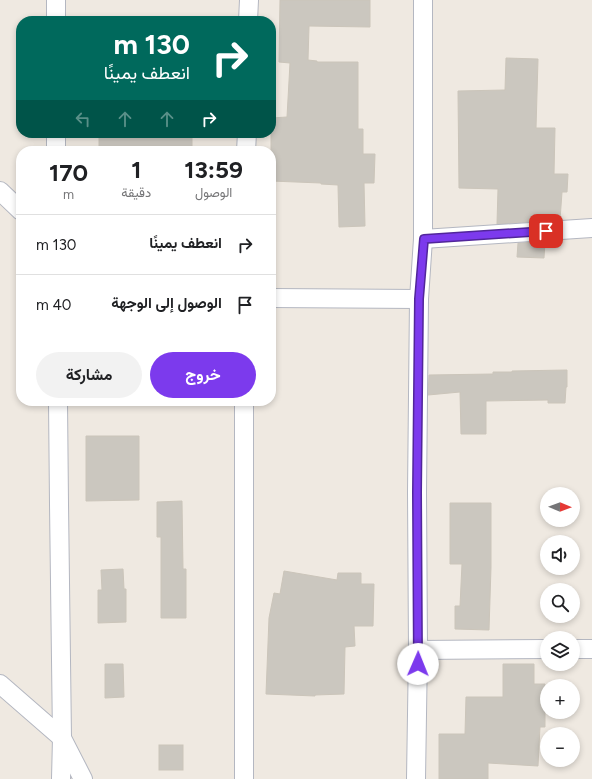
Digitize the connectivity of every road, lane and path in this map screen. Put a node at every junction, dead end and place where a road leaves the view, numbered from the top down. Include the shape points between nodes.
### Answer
1 (56, 0) edge
2 (249, 0) edge
3 (423, 0) edge
4 (56, 16) edge
5 (248, 16) edge
6 (0, 191) edge
7 (16, 206) edge
8 (592, 228) edge
9 (424, 239) junction
10 (276, 298) edge
11 (419, 299) junction
12 (58, 406) edge
13 (244, 406) edge
14 (540, 649) edge
15 (580, 649) edge
16 (592, 649) edge
17 (418, 650) junction
18 (0, 684) edge
19 (62, 738) junction
20 (61, 779) edge
21 (83, 779) edge
22 (244, 779) edge
23 (416, 779) edge

1 - 4 street
2 - 5 street
3 - 9 street
6 - 7 street
8 - 9 street
9 - 11 street
10 - 11 street
11 - 17 street
12 - 19 street
13 - 22 street
14 - 17 street
15 - 16 street
17 - 23 street
18 - 19 street
19 - 20 street
19 - 21 street

